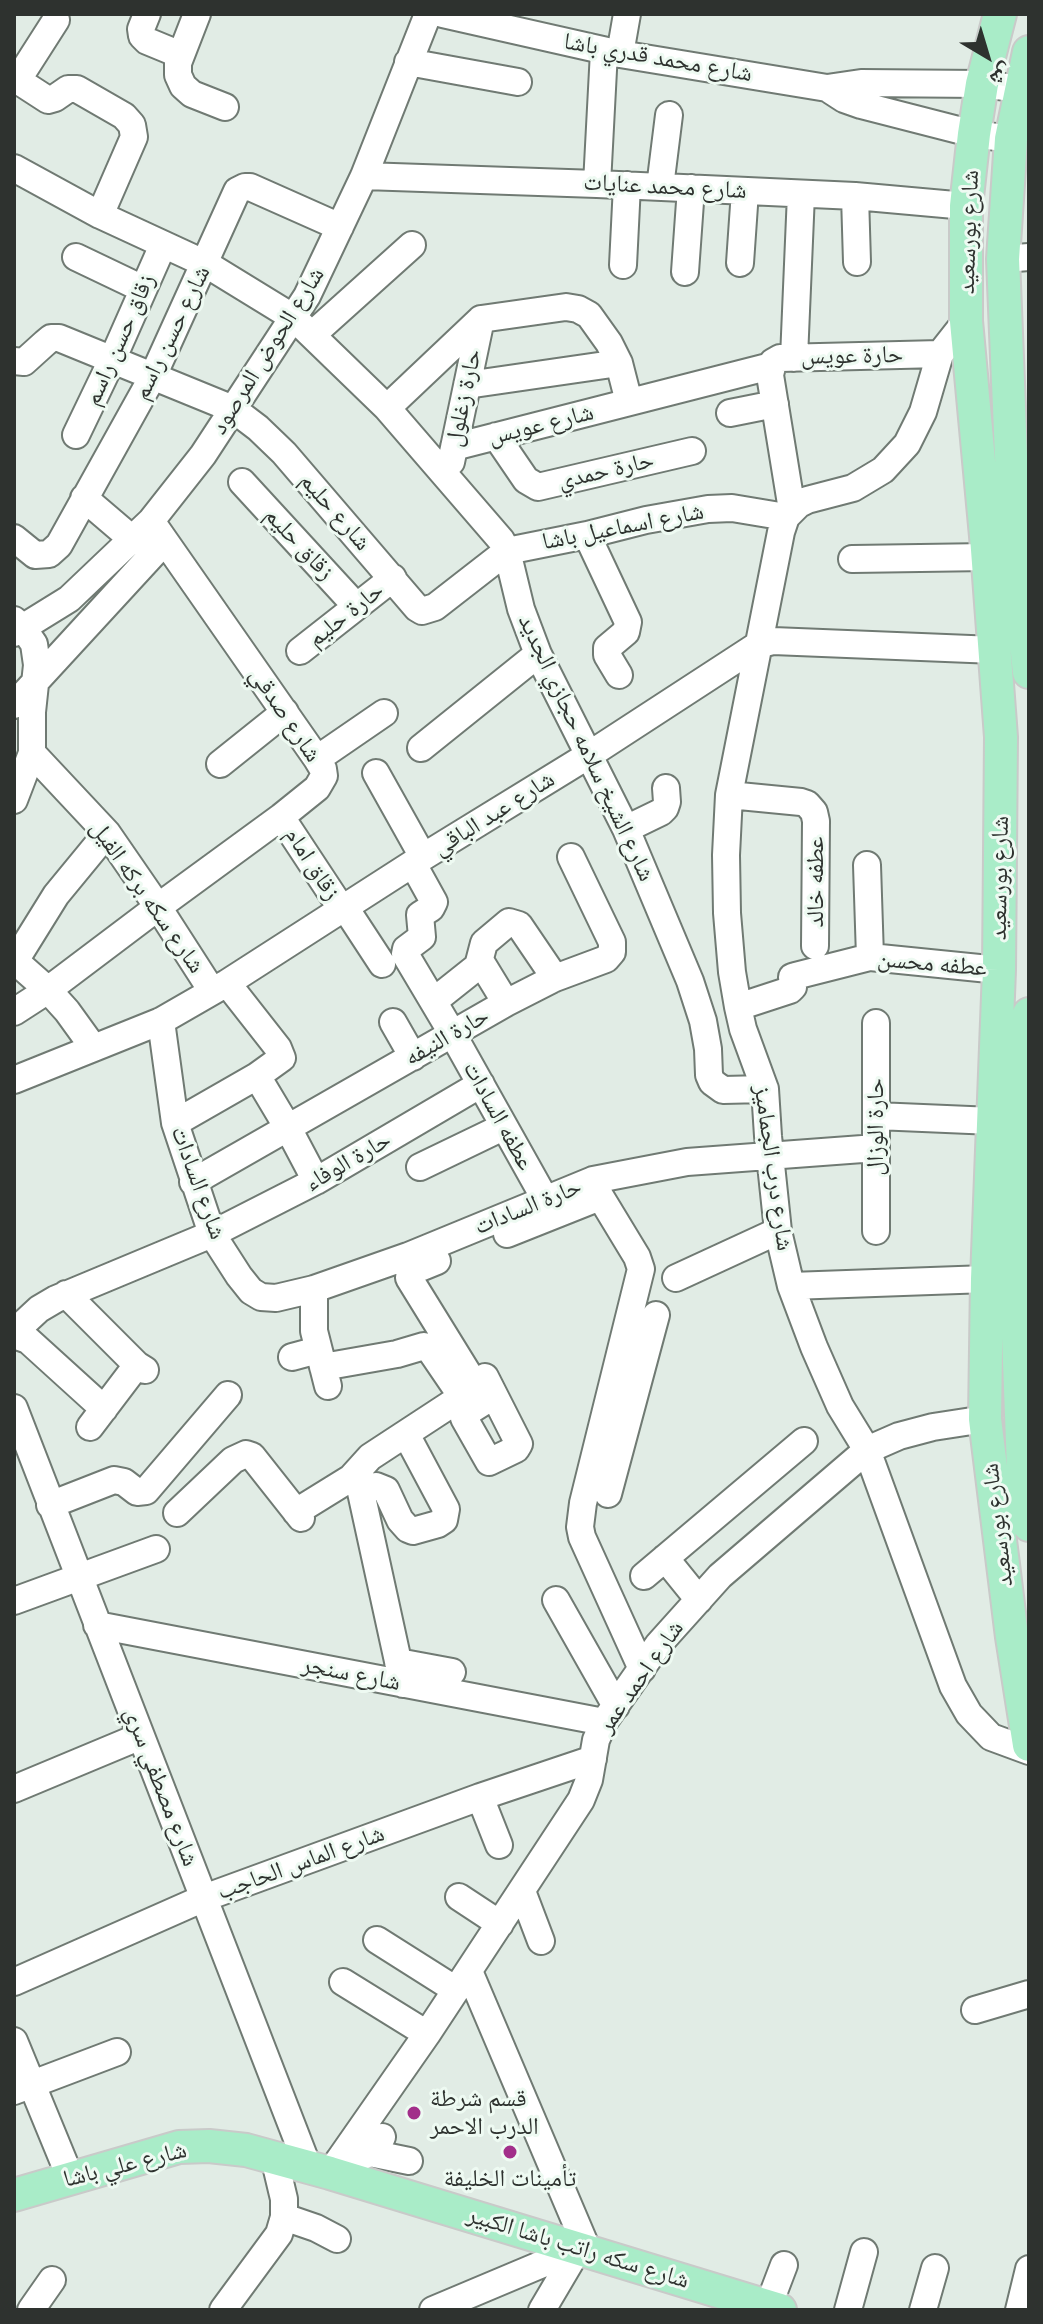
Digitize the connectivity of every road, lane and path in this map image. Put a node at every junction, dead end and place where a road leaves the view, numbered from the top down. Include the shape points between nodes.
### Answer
1 (147, 14) edge
2 (197, 14) edge
3 (442, 14) edge
4 (627, 14) edge
5 (1000, 14) edge
6 (56, 20) dead end
7 (551, 26) edge
8 (1029, 52) edge
9 (612, 53) junction
10 (181, 55) junction
11 (408, 62) junction
12 (518, 82) dead end
13 (982, 84) junction
14 (19, 88) edge
15 (827, 88) junction
16 (1020, 89) junction
17 (225, 107) dead end
18 (669, 115) dead end
19 (974, 134) junction
20 (1011, 139) junction
21 (14, 168) edge
22 (364, 176) junction
23 (597, 184) junction
24 (627, 185) junction
25 (660, 187) junction
26 (691, 188) junction
27 (745, 191) junction
28 (801, 194) junction
29 (855, 196) junction
30 (966, 206) junction
31 (100, 215) junction
32 (340, 227) junction
33 (163, 245) junction
34 (412, 245) dead end
35 (76, 257) dead end
36 (1016, 258) edge
37 (857, 262) dead end
38 (740, 263) dead end
39 (206, 264) junction
40 (623, 265) dead end
41 (685, 272) dead end
42 (143, 289) junction
43 (481, 319) junction
44 (966, 321) junction
45 (304, 326) junction
46 (1017, 345) edge
47 (940, 354) junction
48 (113, 358) junction
49 (14, 361) edge
50 (782, 362) junction
51 (619, 363) junction
52 (153, 376) junction
53 (467, 385) junction
54 (629, 402) junction
55 (775, 404) junction
56 (387, 408) junction
57 (233, 409) junction
58 (730, 413) dead end
59 (76, 435) dead end
60 (496, 436) junction
61 (454, 447) junction
62 (692, 451) dead end
63 (1019, 454) edge
64 (447, 477) junction
65 (242, 482) dead end
66 (84, 498) junction
67 (789, 514) junction
68 (149, 534) junction
69 (587, 535) junction
70 (1004, 537) edge
71 (14, 538) edge
72 (507, 551) junction
73 (852, 559) dead end
74 (393, 578) junction
75 (1013, 587) edge
76 (356, 606) junction
77 (17, 627) edge
78 (758, 645) junction
79 (995, 650) junction
80 (300, 651) dead end
81 (538, 654) junction
82 (1029, 672) edge
83 (619, 675) dead end
84 (36, 679) junction
85 (14, 705) edge
86 (285, 712) junction
87 (384, 713) dead end
88 (421, 748) dead end
89 (32, 753) junction
90 (589, 755) junction
91 (317, 759) junction
92 (220, 764) dead end
93 (376, 773) dead end
94 (666, 788) dead end
95 (729, 795) junction
96 (14, 800) edge
97 (281, 817) junction
98 (626, 829) junction
99 (107, 833) junction
100 (571, 857) dead end
101 (418, 860) junction
102 (867, 865) dead end
103 (158, 907) junction
104 (344, 910) junction
105 (815, 946) dead end
106 (870, 957) junction
107 (14, 960) edge
108 (481, 962) junction
109 (382, 964) dead end
110 (999, 970) junction
111 (555, 978) junction
112 (219, 987) junction
113 (48, 990) junction
114 (434, 1001) junction
115 (506, 1003) junction
116 (738, 1007) junction
117 (14, 1012) edge
118 (1029, 1014) edge
119 (161, 1021) junction
120 (393, 1022) dead end
121 (1029, 1022) edge
122 (876, 1023) dead end
123 (452, 1033) junction
124 (93, 1047) junction
125 (413, 1057) junction
126 (257, 1076) junction
127 (14, 1080) edge
128 (481, 1084) junction
129 (765, 1089) junction
130 (876, 1116) junction
131 (993, 1121) junction
132 (175, 1123) junction
133 (503, 1127) junction
134 (288, 1128) junction
135 (876, 1148) junction
136 (770, 1155) junction
137 (420, 1167) dead end
138 (316, 1181) junction
139 (193, 1182) junction
140 (597, 1189) junction
141 (545, 1199) junction
142 (778, 1231) junction
143 (876, 1231) dead end
144 (212, 1234) junction
145 (412, 1263) junction
146 (676, 1278) dead end
147 (987, 1279) junction
148 (791, 1286) junction
149 (304, 1292) junction
150 (66, 1294) junction
151 (1022, 1304) edge
152 (656, 1315) dead end
153 (14, 1335) edge
154 (632, 1353) junction
155 (292, 1357) dead end
156 (1024, 1367) edge
157 (323, 1368) junction
158 (228, 1395) dead end
159 (490, 1398) dead end
160 (14, 1408) edge
161 (985, 1419) junction
162 (406, 1434) junction
163 (804, 1441) dead end
164 (867, 1450) junction
165 (1026, 1468) edge
166 (359, 1481) junction
167 (179, 1501) dead end
168 (50, 1505) junction
169 (1029, 1525) edge
170 (156, 1549) dead end
171 (665, 1558) junction
172 (644, 1576) dead end
173 (78, 1577) junction
174 (556, 1600) dead end
175 (699, 1600) junction
176 (14, 1601) edge
177 (97, 1625) junction
178 (642, 1669) junction
179 (452, 1672) dead end
180 (400, 1673) junction
181 (610, 1714) junction
182 (141, 1736) junction
183 (1029, 1745) edge
184 (1029, 1751) edge
185 (593, 1759) junction
186 (14, 1789) edge
187 (480, 1797) junction
188 (499, 1845) dead end
189 (522, 1891) junction
190 (459, 1897) dead end
191 (204, 1898) junction
192 (500, 1924) junction
193 (377, 1940) dead end
194 (541, 1941) dead end
195 (462, 1980) junction
196 (14, 1982) edge
197 (343, 1982) dead end
198 (1029, 1994) edge
199 (975, 2010) dead end
200 (427, 2034) junction
201 (14, 2041) edge
202 (117, 2052) dead end
203 (23, 2087) edge
204 (274, 2157) junction
205 (409, 2161) dead end
206 (326, 2166) junction
207 (70, 2177) junction
208 (14, 2195) edge
209 (284, 2217) junction
210 (337, 2239) dead end
211 (583, 2250) junction
212 (864, 2252) dead end
213 (784, 2265) dead end
214 (935, 2268) dead end
215 (1029, 2269) edge
216 (52, 2280) dead end
217 (14, 2302) edge
218 (774, 2308) edge
219 (28, 2310) edge
220 (223, 2310) edge
221 (433, 2310) edge
222 (542, 2310) edge
223 (848, 2310) edge
224 (923, 2310) edge
225 (1019, 2310) edge

1 - 10 street via 142,36
2 - 10 street
3 - 7 street, شارع محمد قدري باشا
3 - 11 street, شارع الحوض المرصود
4 - 9 street
5 - 13 main road, شارع بورسعيد
6 - 14 street
7 - 9 street, شارع محمد قدري باشا
8 - 16 main road, شارع بورسعيد
9 - 15 street, شارع محمد قدري باشا
9 - 23 street
10 - 17 street via 178,75 183,86
11 - 12 street
11 - 22 street, شارع الحوض المرصود
13 - 15 street, شارع محمد قدري باشا via 861,83
13 - 16 street, شارع محمد قدري باشا
13 - 19 main road, شارع بورسعيد
14 - 31 street via 48,100 77,89 129,120 134,137
15 - 19 street, شارع محمد قدري باشا via 861,105
16 - 20 main road, شارع بورسعيد
18 - 25 street
19 - 20 street, شارع محمد قدري باشا
19 - 30 main road, شارع بورسعيد
20 - 36 main road, شارع بورسعيد
21 - 31 street, شارع الشيخ سلامه حجازي الجديد
22 - 23 street, شارع محمد عنايات
22 - 32 street, شارع الحوض المرصود
23 - 24 street, شارع محمد عنايات
24 - 25 street, شارع محمد عنايات
24 - 40 street
25 - 26 street, شارع محمد عنايات
26 - 27 street, شارع محمد عنايات
26 - 41 street
27 - 28 street, شارع محمد عنايات
27 - 38 street
28 - 29 street, شارع محمد عنايات
28 - 50 street
29 - 30 street, شارع محمد عنايات
29 - 37 street
30 - 44 main road, شارع بورسعيد
31 - 33 street, شارع الشيخ سلامه حجازي الجديد
32 - 39 street, شارع حسن راسم via 245,187 237,191
32 - 45 street, شارع الحوض المرصود
33 - 39 street, شارع الشيخ سلامه حجازي الجديد
33 - 42 street, زقاق حسن راسم
34 - 45 street
35 - 42 street
36 - 46 main road, شارع بورسعيد
39 - 45 street, شارع الشيخ سلامه حجازي الجديد
39 - 52 street, شارع حسن راسم
42 - 48 street, زقاق حسن راسم
43 - 51 street via 578,309 597,325
43 - 53 street, حارة زغلول
43 - 56 street
44 - 47 street
44 - 70 main road, شارع بورسعيد
45 - 56 street, شارع الشيخ سلامه حجازي الجديد
45 - 57 street, شارع الحوض المرصود
46 - 63 main road, شارع بورسعيد
47 - 50 street, حارة عويس
47 - 67 street via 923,412 907,444 883,470 853,488 807,500
48 - 49 street, شارع حليم via 51,338 24,362
48 - 52 street, شارع حليم
48 - 59 street, زقاق حسن راسم
50 - 54 street, شارع عويس
50 - 55 street, حارة عويس via 770,375
51 - 53 street
51 - 54 street
52 - 57 street, شارع حليم
52 - 66 street, شارع حسن راسم
53 - 61 street, حارة زغلول
54 - 60 street, شارع عويس
55 - 58 street
55 - 67 street, حارة عويس
56 - 64 street, شارع الشيخ سلامه حجازي الجديد
57 - 68 street, شارع الحوض المرصود
57 - 74 street, شارع حليم via 284,453
60 - 61 street, شارع عويس
60 - 62 street, حارة حمدي via 526,480 538,487
61 - 64 street, حارة زغلول
63 - 70 main road, شارع بورسعيد
64 - 72 street, شارع الشيخ سلامه حجازي الجديد
65 - 76 street, زقاق حليم
66 - 68 street, شارع صدقي
66 - 71 street, شارع حسن راسم via 49,554 35,555
67 - 69 street, شارع اسماعيل باشا via 708,509
67 - 78 street, شارع درب الجماميز
68 - 77 street, شارع الحوض المرصود via 69,599
68 - 84 street
68 - 86 street, شارع صدقي
69 - 72 street, شارع اسماعيل باشا
69 - 83 street via 628,622 626,632 607,648
70 - 73 street
70 - 75 main road, شارع بورسعيد
72 - 74 street, شارع حليم via 435,607 422,611
72 - 81 street, شارع الشيخ سلامه حجازي الجديد
74 - 76 street, حارة حليم
75 - 79 main road, شارع بورسعيد
75 - 82 main road, شارع بورسعيد
76 - 80 street, حارة حليم
77 - 84 street via 34,644
78 - 79 street, شارع عبد الباقي via 773,641
78 - 90 street, شارع عبد الباقي
78 - 95 street, شارع درب الجماميز
79 - 110 main road, شارع بورسعيد via 1001,737
81 - 88 street
81 - 90 street, شارع الشيخ سلامه حجازي الجديد
84 - 85 street
84 - 89 street
86 - 91 street, شارع صدقي
86 - 92 street
87 - 91 street
89 - 96 street
89 - 99 street, شارع سكه بركه الفيل
90 - 98 street, شارع الشيخ سلامه حجازي الجديد
90 - 101 street, شارع عبد الباقي
91 - 97 street, شارع صدقي via 322,782
93 - 101 street
94 - 98 street via 665,808
95 - 105 street, عطفه خالد via 801,802 814,812
95 - 116 street, شارع درب الجماميز via 727,913
97 - 103 street, شارع صدقي
97 - 104 street, زقاق امام
98 - 129 street, شارع الشيخ سلامه حجازي الجديد via 690,981 703,1021 712,1082 723,1090
99 - 103 street, شارع سكه بركه الفيل
99 - 107 street via 56,895
100 - 111 street, حارة النيفه via 612,952
101 - 104 street, شارع عبد الباقي
101 - 114 street, عطفه السادات via 434,904 420,915 422,937 404,953
102 - 106 street
103 - 112 street, شارع سكه بركه الفيل
103 - 113 street, شارع صدقي
104 - 109 street, زقاق امام
104 - 112 street, شارع عبد الباقي
106 - 110 street, عطفه محسن
106 - 116 street, عطفه محسن via 792,977 790,990
107 - 113 street
108 - 111 street via 484,943 513,922
108 - 114 street
108 - 115 street
110 - 131 main road, شارع بورسعيد
111 - 115 street, حارة النيفه
112 - 119 street, شارع عبد الباقي
112 - 126 street, شارع سكه بركه الفيل via 281,1054 278,1063
113 - 117 street, شارع صدقي
113 - 124 street
114 - 123 street, عطفه السادات
115 - 123 street, حارة النيفه
116 - 129 street, شارع درب الجماميز
118 - 121 main road, شارع بورسعيد
119 - 124 street, شارع عبد الباقي
119 - 132 street, شارع السادات
120 - 125 street
121 - 151 main road, شارع بورسعيد via 1014,1228
122 - 130 street, حارة الوزال
123 - 125 street, حارة النيفه
123 - 128 street, عطفه السادات
124 - 127 street, شارع عبد الباقي
125 - 134 street, حارة النيفه
126 - 132 street
126 - 134 street
128 - 133 street, عطفه السادات
128 - 138 street, حارة الوفاء
129 - 136 street, شارع درب الجماميز
130 - 131 street
130 - 135 street, حارة الوزال
131 - 147 main road, شارع بورسعيد
132 - 139 street, شارع السادات
133 - 137 street
133 - 141 street, عطفه السادات
134 - 138 street
134 - 139 street, حارة النيفه
135 - 136 street, حارة السادات
135 - 143 street, حارة الوزال
136 - 140 street, حارة السادات via 687,1162
136 - 142 street, شارع درب الجماميز
138 - 144 street, حارة الوفاء
139 - 144 street, شارع السادات
140 - 141 street, حارة السادات
140 - 145 street
140 - 154 street via 640,1264
141 - 145 street, حارة السادات
142 - 146 street
142 - 148 street, شارع درب الجماميز
144 - 149 street, شارع السادات via 251,1291 276,1298
144 - 150 street, حارة الوفاء
145 - 149 street, حارة السادات
145 - 159 street via 409,1278
147 - 148 street
147 - 151 main road
147 - 161 main road, شارع بورسعيد
148 - 164 street, شارع درب الجماميز via 840,1406
149 - 157 street
150 - 153 street, حارة الوفاء via 39,1309
150 - 153 street via 146,1364 102,1417 35,1346
151 - 156 main road, شارع بورسعيد
152 - 154 street
154 - 178 street via 603,1484 581,1515 582,1537
155 - 157 street
156 - 165 main road, شارع بورسعيد
157 - 162 street via 428,1347 458,1396
158 - 168 street via 146,1491 114,1480
160 - 168 street, شارع مصطفي سري
161 - 164 street, شارع احمد عمر via 933,1427
161 - 183 main road, شارع بورسعيد
162 - 166 street via 370,1457
162 - 166 street via 446,1509 444,1520 408,1529 386,1490
163 - 171 street
164 - 175 street, شارع احمد عمر
164 - 184 street, شارع درب الجماميز via 953,1686 991,1737
165 - 169 main road, شارع بورسعيد
166 - 167 street via 298,1515 246,1454
166 - 180 street
168 - 173 street, شارع مصطفي سري
170 - 173 street
171 - 172 street
171 - 175 street
173 - 176 street
173 - 177 street, شارع مصطفي سري
174 - 181 street
175 - 178 street, شارع احمد عمر
177 - 180 street, شارع سنجر
177 - 182 street, شارع مصطفي سري
178 - 181 street, شارع احمد عمر
179 - 180 street
180 - 181 street, شارع سنجر
181 - 185 street, شارع احمد عمر
182 - 186 street
182 - 191 street, شارع مصطفي سري
185 - 187 street, شارع الماس الحاجب
185 - 189 street, شارع احمد عمر via 581,1800
187 - 188 street
187 - 191 street, شارع الماس الحاجب
189 - 192 street, شارع احمد عمر
189 - 194 street
190 - 192 street
191 - 196 street, شارع الماس الحاجب
191 - 206 street, شارع مصطفي سري
192 - 195 street, شارع احمد عمر
193 - 195 street
195 - 200 street, شارع احمد عمر
195 - 211 street
197 - 200 street
198 - 199 street
200 - 206 street, شارع احمد عمر
201 - 203 street
202 - 203 street
203 - 207 street
204 - 206 main road, شارع علي باشا
204 - 207 main road, شارع علي باشا via 209,2146 179,2147
204 - 209 street
205 - 206 street via 376,2145 358,2158
206 - 211 main road, شارع سكه راتب باشا الكبير
207 - 208 main road, شارع علي باشا
209 - 210 street
209 - 220 street via 279,2234
211 - 218 main road, شارع سكه راتب باشا الكبير
211 - 221 street
211 - 222 street
212 - 223 street
213 - 218 street
214 - 224 street
215 - 225 street
216 - 219 street
217 - 219 street

